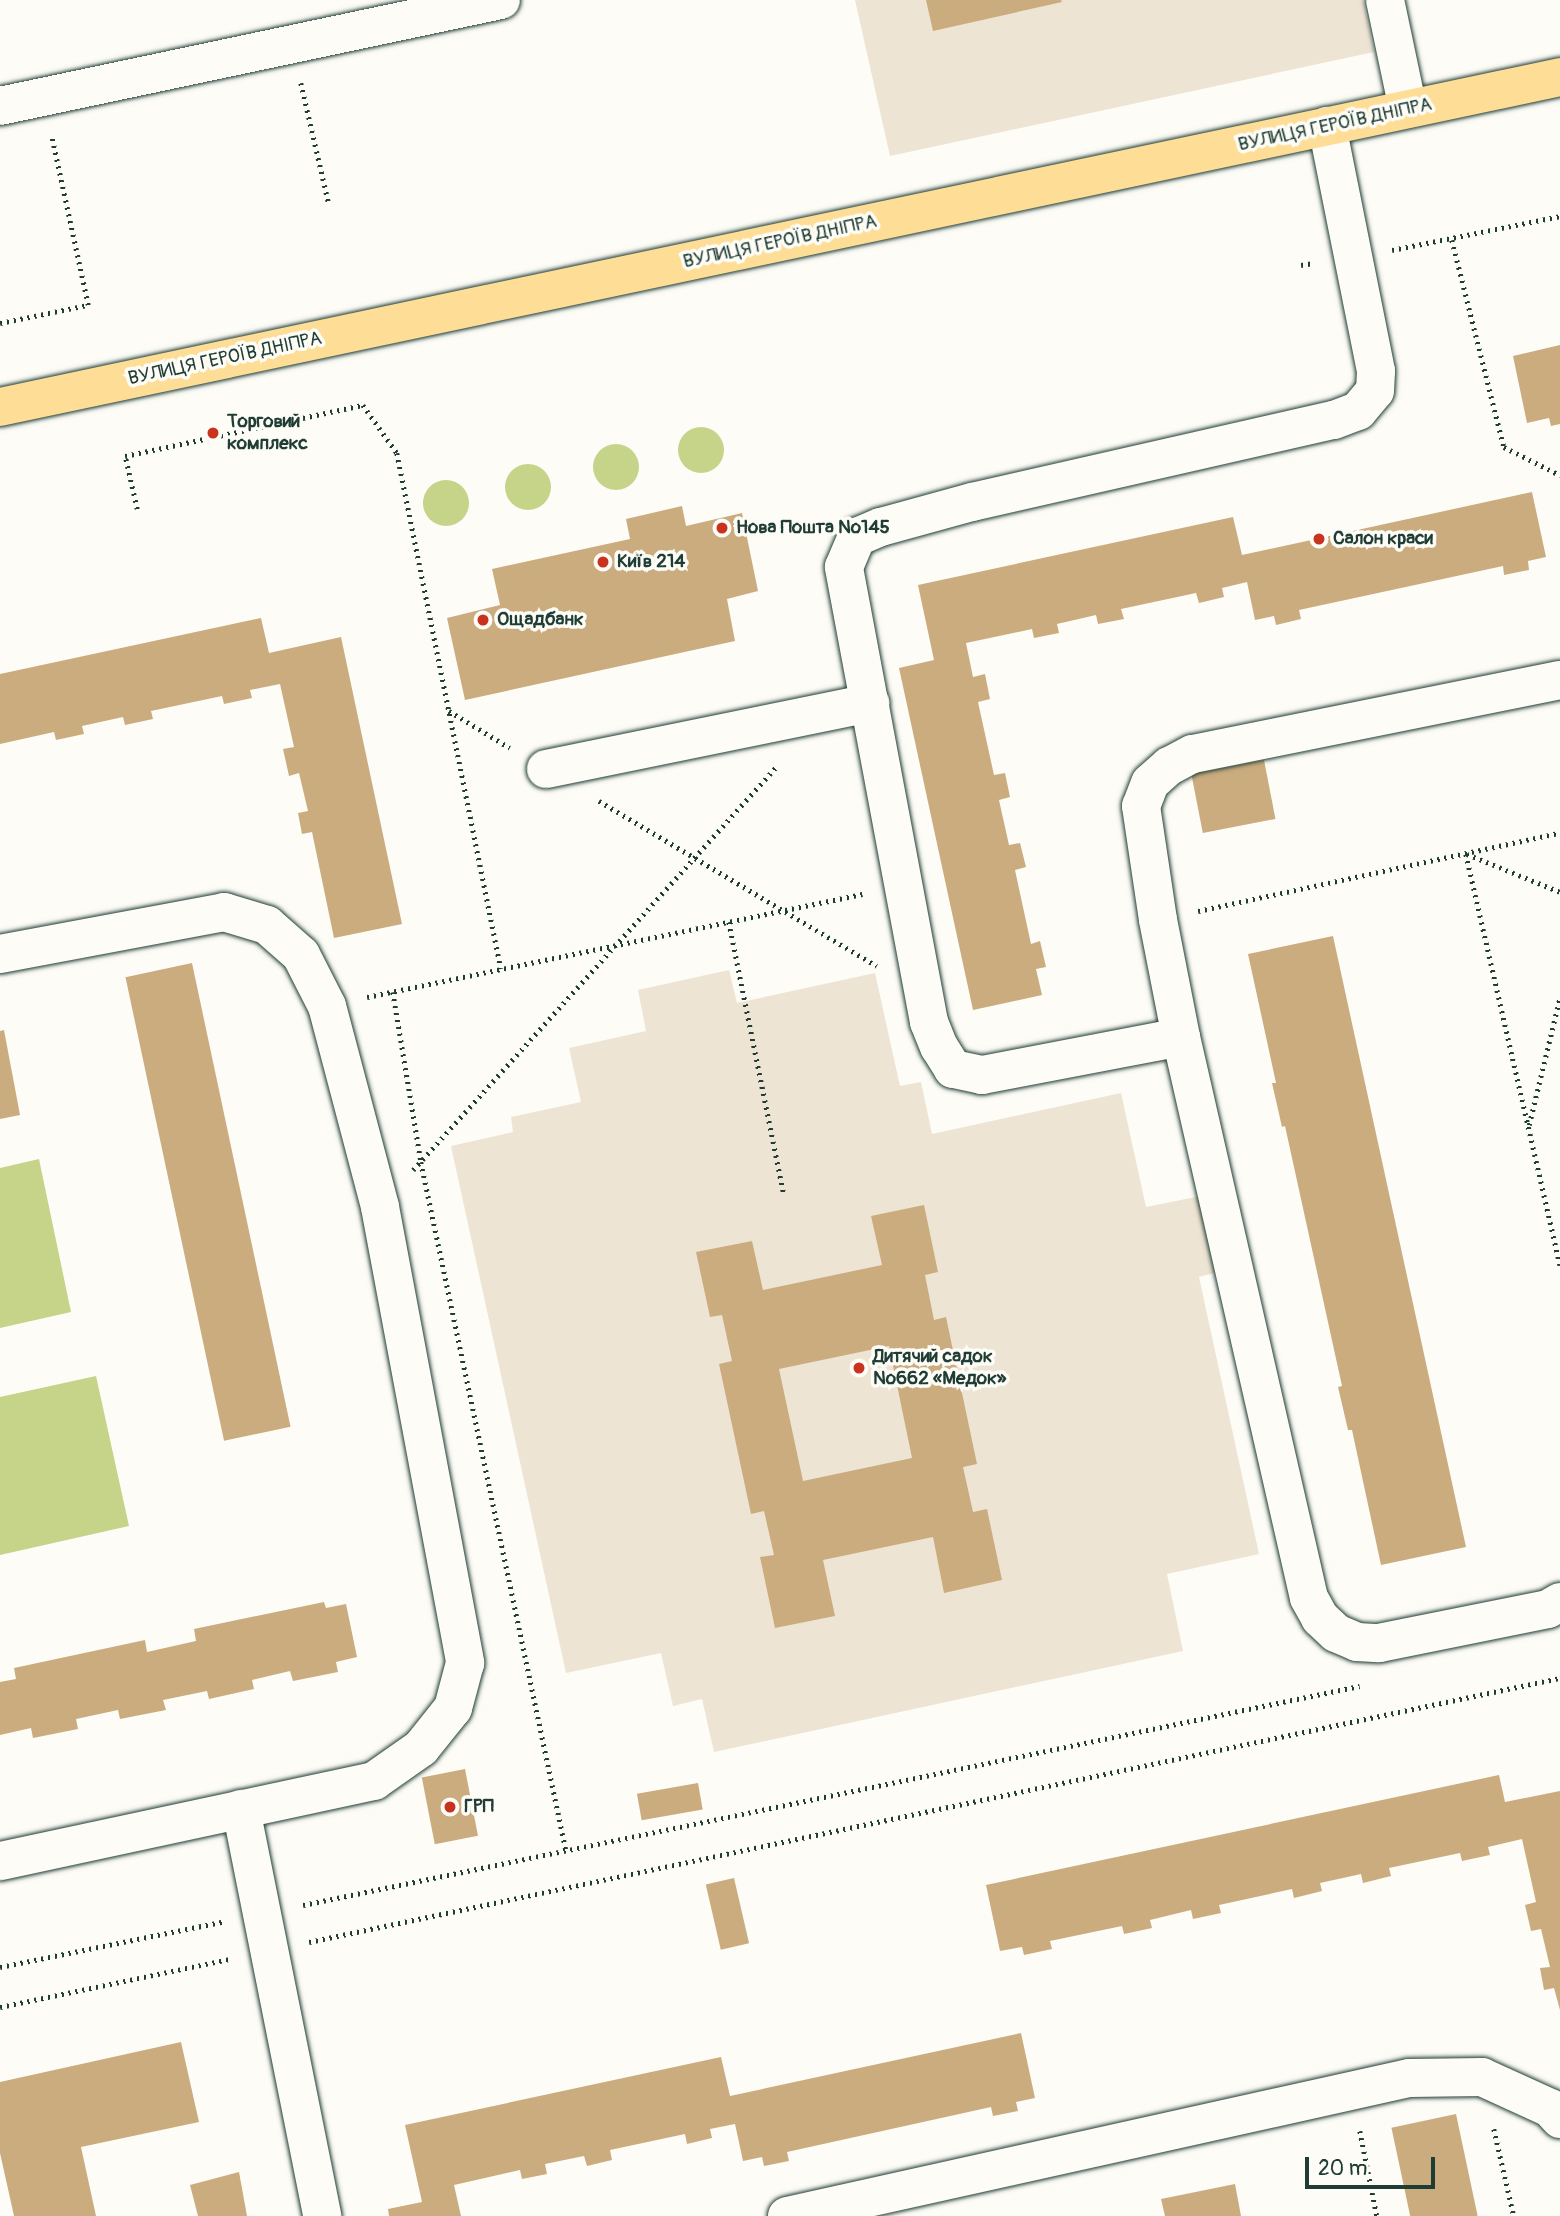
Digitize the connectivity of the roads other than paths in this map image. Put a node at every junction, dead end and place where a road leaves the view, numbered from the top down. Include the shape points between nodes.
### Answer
1 (501, 0) edge
2 (1385, 0) edge
3 (1560, 77) edge
4 (0, 106) edge
5 (1408, 109) junction
6 (1327, 126) junction
7 (0, 407) edge
8 (1560, 680) edge
9 (870, 703) junction
10 (546, 769) road end
11 (0, 954) edge
12 (1181, 1037) junction
13 (1560, 1602) edge
14 (241, 1809) junction
15 (0, 1861) edge
16 (1560, 2119) edge
17 (322, 2216) edge
18 (788, 2216) edge

1 - 4 lane
2 - 5 lane
3 - 5 main road, ВУЛИЦЯ ГЕРОЇВ ДНІПРА
5 - 6 main road, ВУЛИЦЯ ГЕРОЇВ ДНІПРА
6 - 7 main road, ВУЛИЦЯ ГЕРОЇВ ДНІПРА
6 - 9 lane via 1376,372 1375,391 1358,411 1334,420 972,502 857,537 844,567
8 - 12 lane via 1192,754 1150,783 1141,806
9 - 10 lane
9 - 12 lane via 929,1022 953,1069 982,1075
11 - 14 lane via 224,912 267,925 302,955 327,1006 380,1207 465,1663 453,1707 421,1748 374,1782
12 - 13 lane via 1309,1598 1320,1618 1336,1633 1357,1642 1379,1643 1548,1609
14 - 15 lane
14 - 17 lane
16 - 18 lane via 1550,2108 1482,2077 1409,2078

